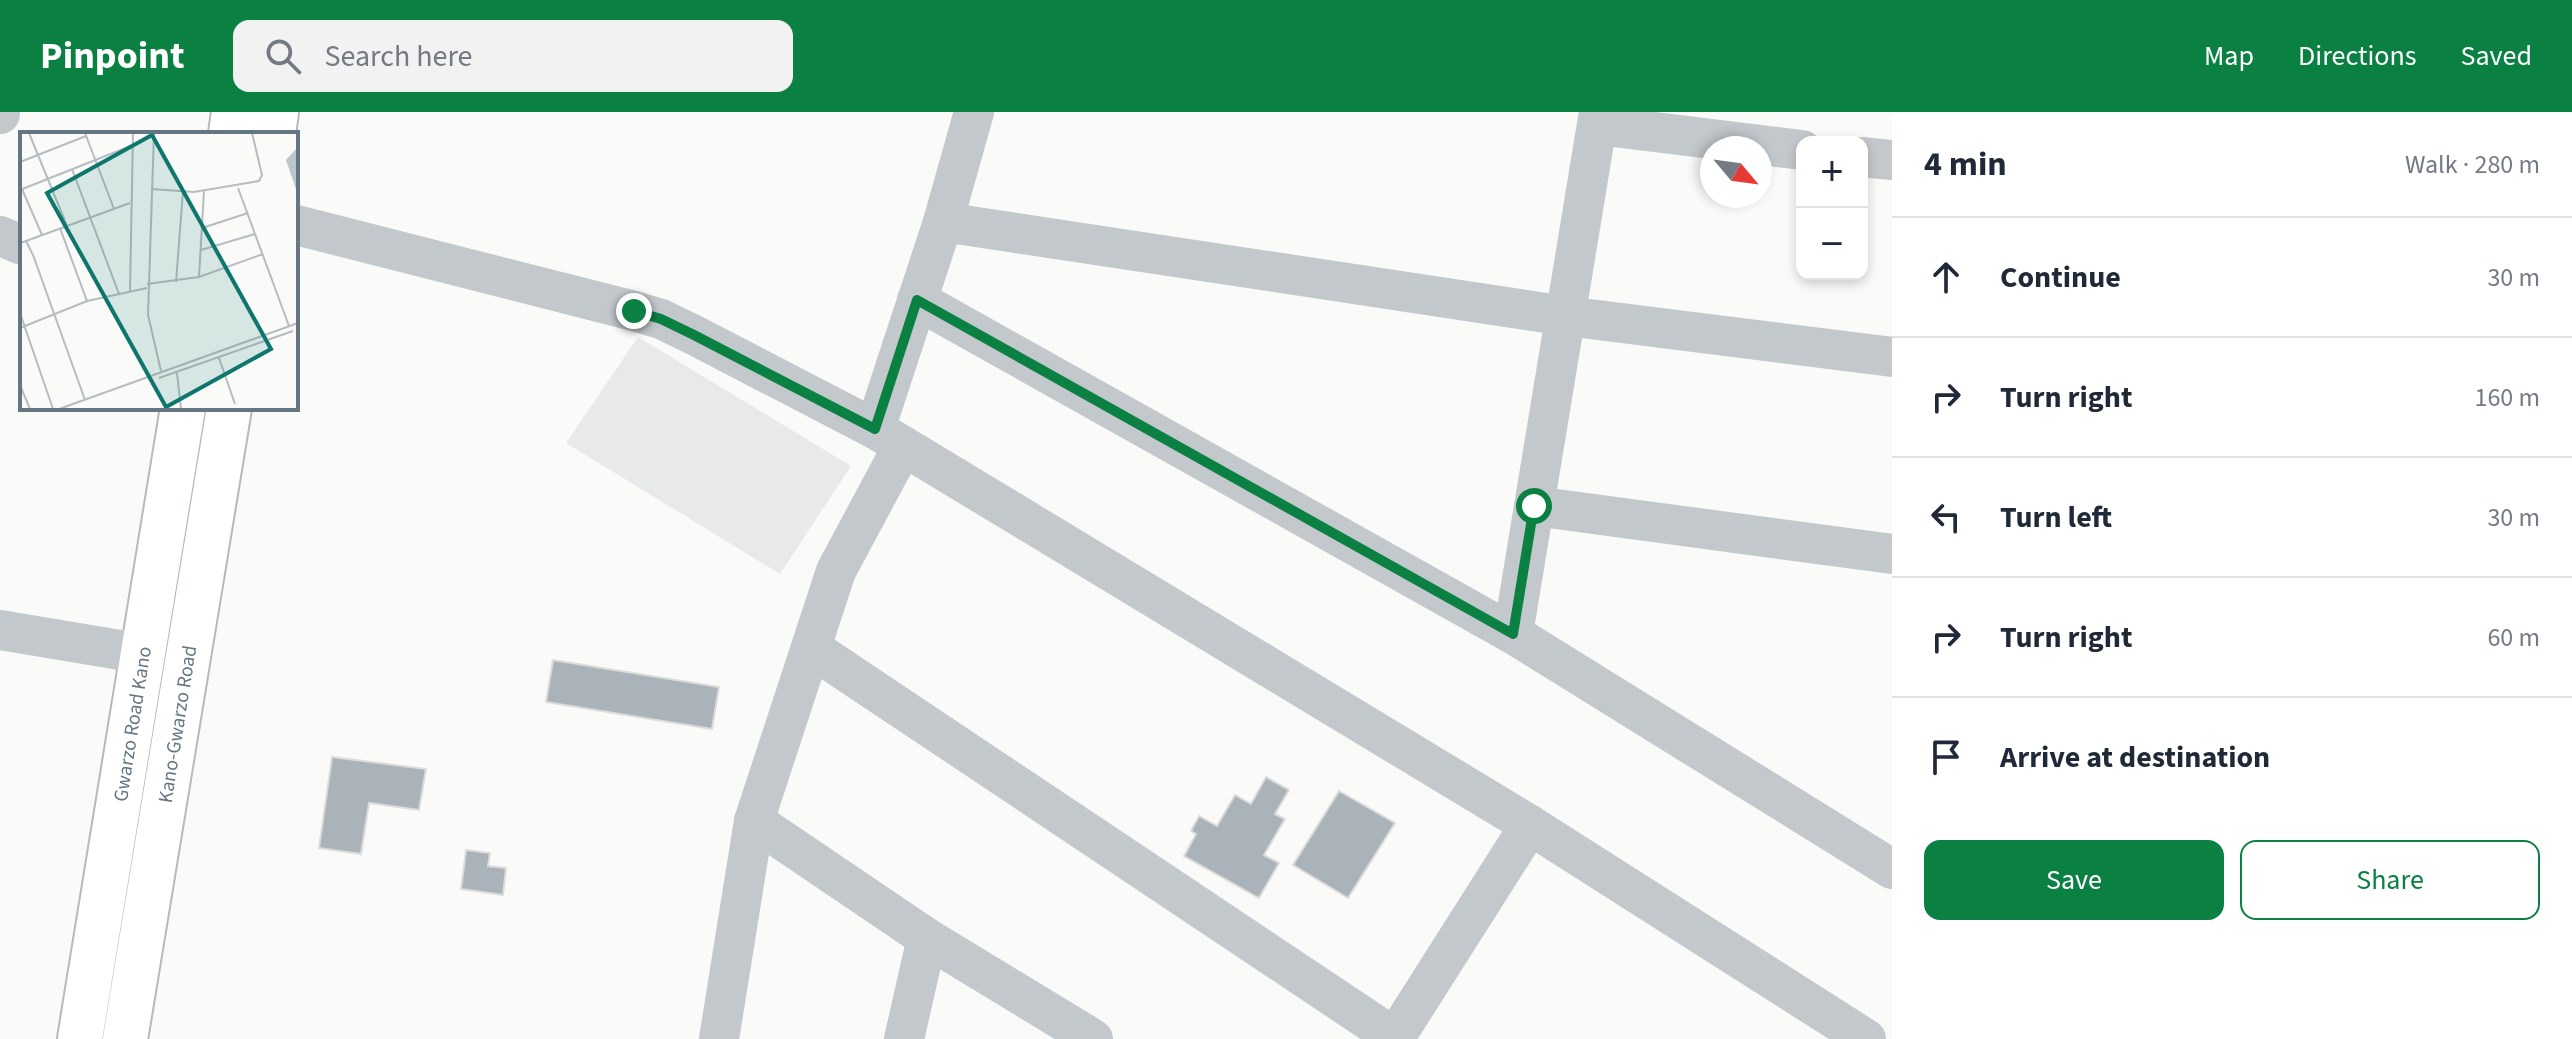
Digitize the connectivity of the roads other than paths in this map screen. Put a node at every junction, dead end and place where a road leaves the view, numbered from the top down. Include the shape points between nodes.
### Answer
1 (234, 112) edge
2 (276, 112) edge
3 (974, 112) edge
4 (1598, 119) edge
5 (231, 132) edge
6 (273, 132) edge
7 (1796, 149) edge
8 (1868, 158) edge
9 (1892, 160) edge
10 (943, 222) junction
11 (298, 226) edge
12 (0, 236) edge
13 (20, 244) edge
14 (917, 300) junction
15 (1566, 316) junction
16 (1892, 357) edge
17 (183, 410) edge
18 (229, 410) edge
19 (889, 438) junction
20 (1534, 506) junction
21 (1892, 554) edge
22 (0, 630) edge
23 (1513, 634) junction
24 (811, 648) junction
25 (144, 654) junction
26 (754, 821) junction
27 (1530, 825) junction
28 (108, 865) junction
29 (1892, 869) edge
30 (153, 873) junction
31 (927, 938) junction
32 (1080, 1035) edge
33 (80, 1039) edge
34 (125, 1039) edge
35 (719, 1039) edge
36 (904, 1039) edge
37 (1394, 1039) edge
38 (1866, 1039) edge

1 - 5 main road
2 - 6 main road
3 - 10 street
4 - 7 street
4 - 15 street
8 - 9 street
10 - 14 street
10 - 15 street
11 - 19 street via 661,319
12 - 13 street
14 - 19 street
14 - 23 street
15 - 16 street
15 - 20 street
17 - 25 main road, Gwarzo Road Kano
18 - 30 main road, Kano-Gwarzo Road
19 - 24 street
19 - 27 street
20 - 21 street
20 - 23 street
22 - 25 street
23 - 29 street
24 - 26 street
24 - 37 street
25 - 28 main road, Gwarzo Road Kano
26 - 31 street
26 - 35 street
27 - 37 street
27 - 38 street
28 - 30 main road
28 - 33 main road, Gwarzo Road Kano
30 - 34 main road, Kano-Gwarzo Road
31 - 32 street
31 - 36 street

